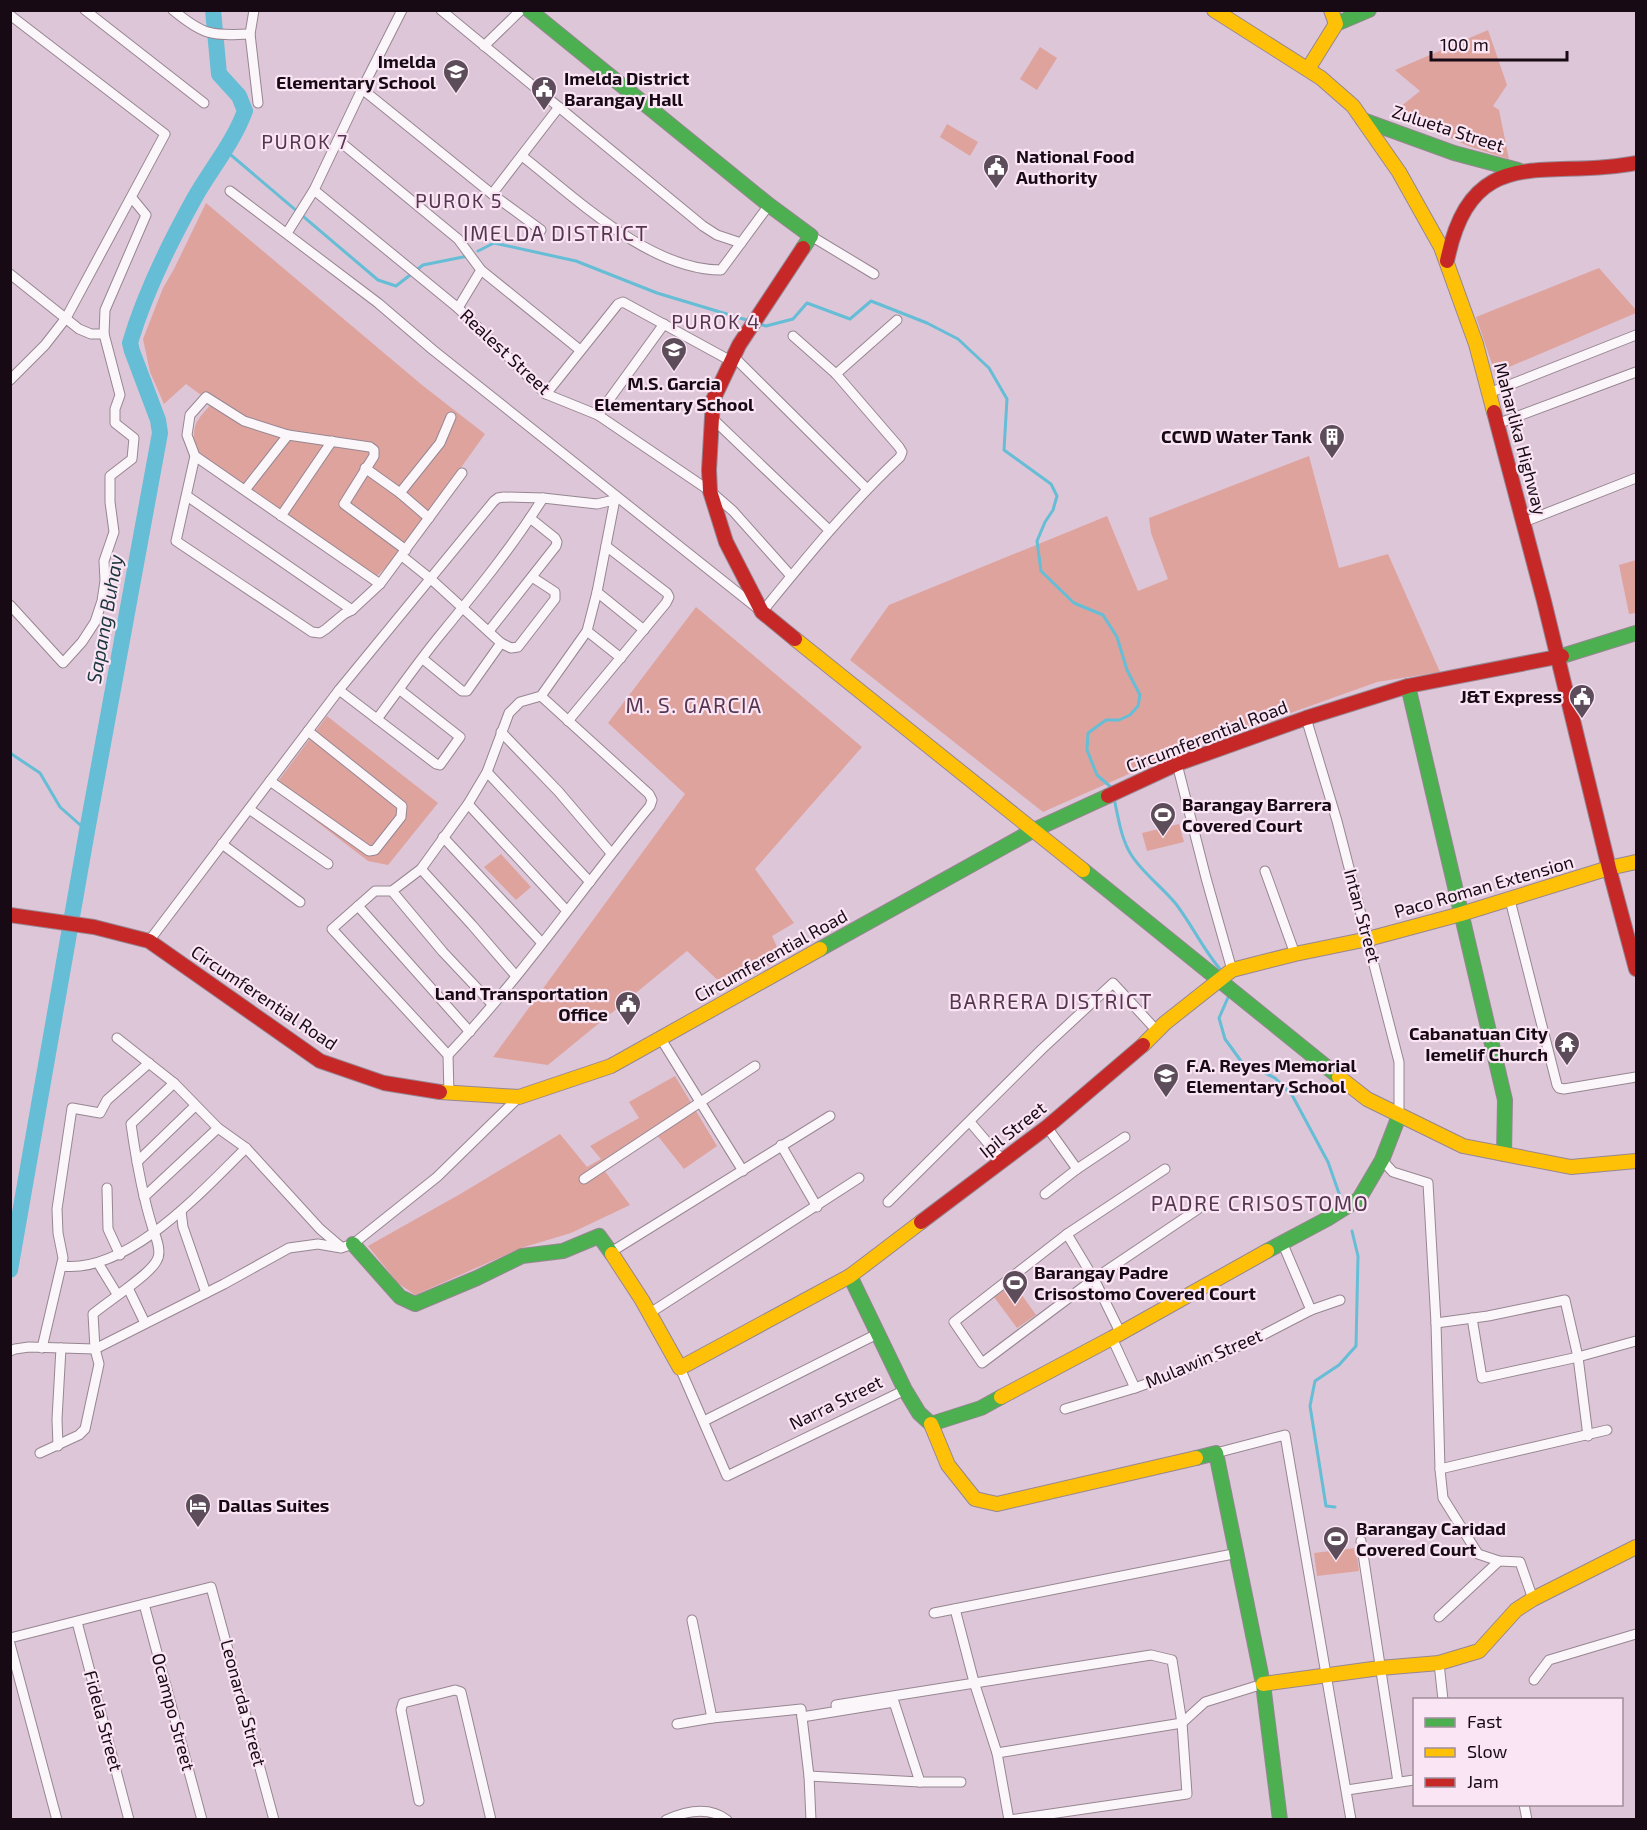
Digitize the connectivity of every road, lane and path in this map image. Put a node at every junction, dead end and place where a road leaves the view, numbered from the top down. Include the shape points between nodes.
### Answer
1 (22, 10) edge
2 (86, 10) edge
3 (173, 10) edge
4 (402, 10) edge
5 (441, 10) edge
6 (521, 10) edge
7 (529, 10) edge
8 (1214, 10) edge
9 (1369, 10) edge
10 (252, 11) edge
11 (13, 17) edge
12 (1333, 17) edge
13 (250, 34) junction
14 (484, 46) junction
15 (1308, 69) junction
16 (362, 89) junction
17 (204, 103) dead end
18 (258, 103) dead end
19 (559, 107) junction
20 (1363, 120) junction
21 (338, 140) junction
22 (522, 156) junction
23 (1636, 163) edge
24 (1523, 171) junction
25 (314, 190) junction
26 (230, 191) dead end
27 (492, 194) junction
28 (132, 198) junction
29 (769, 205) junction
30 (541, 230) dead end
31 (287, 233) junction
32 (812, 236) junction
33 (741, 243) junction
34 (1447, 261) junction
35 (481, 270) junction
36 (10, 273) edge
37 (874, 274) dead end
38 (458, 308) junction
39 (66, 318) junction
40 (897, 320) dead end
41 (664, 324) junction
42 (104, 334) junction
43 (1636, 334) edge
44 (793, 336) dead end
45 (580, 350) junction
46 (732, 359) junction
47 (1636, 372) edge
48 (836, 374) junction
49 (10, 380) edge
50 (1489, 393) junction
51 (546, 394) junction
52 (598, 415) junction
53 (451, 417) dead end
54 (712, 418) junction
55 (1497, 424) junction
56 (288, 435) junction
57 (332, 441) junction
58 (195, 456) junction
59 (365, 468) junction
60 (462, 473) dead end
61 (1636, 478) edge
62 (866, 488) junction
63 (245, 490) junction
64 (710, 491) junction
65 (400, 493) junction
66 (187, 496) junction
67 (543, 498) junction
68 (617, 499) junction
69 (281, 516) junction
70 (429, 518) junction
71 (530, 518) junction
72 (1524, 522) junction
73 (829, 530) junction
74 (606, 546) junction
75 (404, 553) junction
76 (791, 576) junction
77 (532, 577) junction
78 (432, 580) junction
79 (380, 584) junction
80 (597, 592) junction
81 (10, 605) edge
82 (464, 609) junction
83 (352, 610) junction
84 (762, 612) junction
85 (644, 630) junction
86 (489, 631) junction
87 (587, 631) junction
88 (1636, 633) edge
89 (501, 644) junction
90 (1558, 657) junction
91 (621, 658) junction
92 (423, 659) junction
93 (1408, 686) junction
94 (339, 690) junction
95 (400, 690) junction
96 (541, 696) junction
97 (1306, 718) junction
98 (377, 719) junction
99 (568, 721) junction
100 (308, 731) junction
101 (501, 732) junction
102 (1177, 764) junction
103 (487, 772) junction
104 (270, 781) junction
105 (468, 804) junction
106 (249, 809) junction
107 (1034, 830) junction
108 (443, 837) junction
109 (222, 844) junction
110 (611, 853) junction
111 (1636, 862) edge
112 (328, 864) dead end
113 (1610, 868) junction
114 (421, 869) junction
115 (1265, 871) dead end
116 (590, 882) junction
117 (392, 891) junction
118 (1510, 900) junction
119 (300, 902) dead end
120 (358, 906) junction
121 (567, 911) junction
122 (1461, 914) junction
123 (10, 915) edge
124 (1368, 939) junction
125 (149, 941) junction
126 (542, 943) junction
127 (1295, 954) junction
128 (1636, 969) edge
129 (1232, 970) junction
130 (516, 976) junction
131 (1217, 980) junction
132 (492, 1004) junction
133 (470, 1032) junction
134 (1158, 1032) junction
135 (117, 1038) dead end
136 (661, 1039) junction
137 (448, 1055) junction
138 (149, 1063) junction
139 (755, 1066) dead end
140 (1636, 1077) edge
141 (174, 1083) junction
142 (449, 1094) junction
143 (519, 1096) junction
144 (700, 1102) junction
145 (195, 1106) junction
146 (830, 1116) dead end
147 (1399, 1116) junction
148 (970, 1122) junction
149 (1047, 1127) junction
150 (218, 1128) junction
151 (1125, 1137) dead end
152 (781, 1145) junction
153 (246, 1148) junction
154 (1504, 1154) junction
155 (1382, 1160) junction
156 (1003, 1161) junction
157 (1636, 1161) edge
158 (137, 1162) junction
159 (1077, 1169) junction
160 (1165, 1169) dead end
161 (743, 1172) junction
162 (859, 1178) dead end
163 (584, 1179) dead end
164 (107, 1188) dead end
165 (1045, 1194) dead end
166 (144, 1197) junction
167 (888, 1202) dead end
168 (817, 1207) junction
169 (1198, 1209) dead end
170 (181, 1211) junction
171 (154, 1231) junction
172 (1067, 1234) junction
173 (1282, 1242) junction
174 (347, 1246) junction
175 (611, 1252) junction
176 (120, 1255) junction
177 (98, 1263) junction
178 (62, 1266) junction
179 (850, 1276) junction
180 (1094, 1279) junction
181 (128, 1288) junction
182 (206, 1293) junction
183 (117, 1294) junction
184 (1340, 1300) dead end
185 (1311, 1310) junction
186 (650, 1313) junction
187 (1472, 1318) junction
188 (145, 1323) junction
189 (1436, 1323) junction
190 (879, 1333) junction
191 (1116, 1335) junction
192 (1636, 1341) edge
193 (42, 1348) junction
194 (61, 1348) junction
195 (95, 1349) junction
196 (10, 1351) edge
197 (1578, 1357) junction
198 (680, 1368) junction
199 (1135, 1388) junction
200 (905, 1390) junction
201 (1065, 1409) dead end
202 (704, 1421) junction
203 (931, 1424) junction
204 (1607, 1430) dead end
205 (1588, 1436) junction
206 (58, 1446) junction
207 (40, 1453) dead end
208 (1216, 1453) junction
209 (1440, 1469) junction
210 (1361, 1541) dead end
211 (1636, 1547) edge
212 (1238, 1553) junction
213 (1499, 1561) junction
214 (1533, 1599) junction
215 (144, 1604) junction
216 (955, 1609) junction
217 (934, 1613) dead end
218 (1439, 1617) dead end
219 (692, 1620) dead end
220 (77, 1622) junction
221 (1636, 1634) edge
222 (10, 1638) edge
223 (10, 1644) edge
224 (1439, 1664) junction
225 (1380, 1668) junction
226 (1327, 1676) junction
227 (1534, 1680) dead end
228 (974, 1682) junction
229 (1263, 1684) junction
230 (1443, 1698) edge
231 (836, 1705) dead end
232 (802, 1717) junction
233 (712, 1718) junction
234 (677, 1724) dead end
235 (1182, 1724) junction
236 (997, 1753) junction
237 (809, 1776) junction
238 (1413, 1780) edge
239 (920, 1782) junction
240 (961, 1782) dead end
241 (1398, 1782) junction
242 (1347, 1790) junction
243 (419, 1802) dead end
244 (57, 1820) edge
245 (129, 1820) edge
246 (202, 1820) edge
247 (274, 1820) edge
248 (491, 1820) edge
249 (666, 1820) edge
250 (727, 1820) edge
251 (811, 1820) edge
252 (1009, 1820) edge
253 (1280, 1820) edge
254 (1351, 1820) edge

1 - 11 street
2 - 17 street
3 - 13 street via 206,33
4 - 16 street
5 - 14 street
6 - 14 street
7 - 29 street
8 - 15 street, Maharlika Highway
9 - 12 street
10 - 13 street
11 - 28 street via 165,135
12 - 15 street
13 - 18 street
14 - 19 street
15 - 20 street, Maharlika Highway via 1339,93
16 - 21 street
16 - 27 street
19 - 22 street
19 - 33 street via 703,226
20 - 24 street, Zulueta Street via 1454,153
20 - 34 street, Maharlika Highway via 1403,179
21 - 25 street
21 - 35 street via 458,239
22 - 27 street
22 - 33 street via 626,237 666,259 721,270
23 - 24 street, Zulueta Street
24 - 34 street, Zulueta Street via 1496,179 1472,199 1457,223
25 - 31 street
25 - 38 street, Realest Street
26 - 31 street
27 - 30 street
28 - 39 street
28 - 42 street via 146,215 105,310
29 - 32 street
29 - 33 street
31 - 68 street
32 - 37 street
32 - 46 street
34 - 50 street, Maharlika Highway
35 - 38 street
35 - 45 street
36 - 39 street
38 - 51 street, Realest Street
39 - 42 street via 79,329
39 - 49 street
40 - 48 street
41 - 45 street via 623,302
41 - 46 street
41 - 52 street
42 - 81 street via 120,394 115,423 134,438 132,459 110,476 114,532 104,561 105,581 95,622 63,663
43 - 50 street
44 - 48 street
45 - 51 street
46 - 54 street via 713,400
46 - 62 street
47 - 55 street
48 - 62 street via 902,452
50 - 55 street, Maharlika Highway
51 - 52 street, Realest Street
52 - 64 street, Realest Street
53 - 65 street via 440,443
54 - 64 street
54 - 73 street
55 - 72 street, Maharlika Highway
56 - 57 street
56 - 58 street via 244,421 206,397 190,415 187,435
56 - 63 street
57 - 59 street via 374,450
57 - 69 street
58 - 63 street
58 - 66 street
59 - 65 street
59 - 75 street via 344,504
60 - 70 street
61 - 72 street
62 - 73 street
63 - 69 street
64 - 76 street, Realest Street
64 - 84 street via 726,542
65 - 70 street
66 - 83 street
66 - 83 street via 176,541 312,632 320,633
67 - 68 street via 597,504
67 - 71 street
67 - 78 street via 498,498
68 - 74 street
68 - 84 street
69 - 79 street
70 - 75 street
71 - 77 street via 557,542
71 - 82 street
72 - 90 street, Maharlika Highway
73 - 76 street
74 - 80 street
74 - 85 street via 669,597
75 - 78 street
75 - 79 street
76 - 84 street
77 - 86 street
77 - 89 street via 555,592 555,599 518,647
78 - 82 street
78 - 94 street
79 - 83 street
80 - 85 street
80 - 87 street
82 - 86 street
82 - 92 street
84 - 107 street
85 - 91 street
86 - 89 street
87 - 91 street
87 - 96 street
88 - 90 street, Circumferential Road
89 - 92 street via 467,691
90 - 93 street, Circumferential Road
90 - 113 street, Maharlika Highway
91 - 99 street
92 - 95 street
93 - 97 street, Circumferential Road
93 - 122 street
94 - 98 street
94 - 100 street
95 - 98 street
95 - 98 street via 460,737 443,763 436,764
96 - 99 street
96 - 101 street via 520,702 509,713
97 - 102 street, Circumferential Road
97 - 124 street, Intan Street
99 - 110 street via 652,800
100 - 104 street
100 - 104 street via 402,806 401,817 375,850 369,851
101 - 103 street
101 - 110 street
102 - 107 street, Circumferential Road
102 - 129 street
103 - 105 street
103 - 116 street
104 - 106 street
105 - 108 street
105 - 121 street
106 - 109 street
106 - 112 street
107 - 131 street
107 - 136 street, Circumferential Road
108 - 114 street
108 - 126 street
109 - 119 street
109 - 125 street
110 - 116 street
111 - 113 street, Paco Roman Extension
113 - 118 street, Paco Roman Extension
113 - 128 street, Maharlika Highway
114 - 117 street
114 - 130 street
115 - 127 street
116 - 121 street
117 - 120 street via 375,891
117 - 132 street
118 - 122 street, Paco Roman Extension
118 - 140 street via 1557,1085 1564,1089
120 - 133 street
120 - 137 street via 332,929
121 - 126 street
122 - 124 street, Paco Roman Extension
122 - 154 street via 1505,1100
123 - 125 street, Circumferential Road via 94,927
124 - 127 street, Ipil Street
124 - 147 street, Intan Street via 1399,1062
125 - 142 street, Circumferential Road via 320,1061 384,1083
126 - 130 street
127 - 129 street, Ipil Street
129 - 131 street, Ipil Street
130 - 132 street
131 - 134 street, Ipil Street
131 - 147 street via 1366,1099
132 - 133 street
133 - 137 street
134 - 148 street via 1113,983
134 - 149 street, Ipil Street
135 - 138 street
136 - 143 street, Circumferential Road via 611,1066
136 - 144 street
137 - 142 street
138 - 141 street
138 - 178 street via 107,1100 100,1113 72,1108 57,1209
139 - 144 street
141 - 145 street
141 - 158 street via 131,1124
142 - 143 street, Circumferential Road
143 - 174 street via 437,1177
144 - 161 street
144 - 163 street
145 - 150 street
145 - 158 street
146 - 152 street
147 - 154 street via 1463,1146
147 - 155 street
148 - 156 street
148 - 167 street
149 - 156 street, Ipil Street
149 - 159 street
150 - 153 street
150 - 166 street
151 - 159 street
152 - 161 street
152 - 168 street
153 - 170 street
153 - 174 street via 320,1229
154 - 157 street via 1571,1167
155 - 173 street via 1359,1199
155 - 189 street via 1393,1172 1428,1183
156 - 179 street, Ipil Street
158 - 166 street
159 - 165 street
160 - 172 street
161 - 175 street
162 - 168 street
164 - 176 street via 108,1230
166 - 171 street
168 - 186 street
169 - 180 street
170 - 171 street
170 - 182 street
171 - 176 street
171 - 181 street via 157,1261
172 - 180 street
172 - 180 street via 954,1322 982,1364
173 - 185 street
173 - 191 street
174 - 175 street, Narra Street via 400,1297 415,1304 522,1256 563,1251 599,1236
174 - 182 street via 289,1248
175 - 186 street, Narra Street
176 - 177 street
177 - 178 street
177 - 183 street
178 - 193 street
179 - 190 street
179 - 198 street, Ipil Street
180 - 191 street
181 - 183 street
181 - 188 street
182 - 188 street
183 - 195 street via 93,1314
184 - 185 street, Mulawin Street
185 - 199 street, Mulawin Street via 1187,1369
186 - 198 street, Narra Street
187 - 189 street
187 - 197 street via 1565,1300
187 - 197 street via 1482,1378
188 - 195 street
189 - 209 street
190 - 200 street
190 - 202 street
191 - 199 street
191 - 203 street via 981,1408
192 - 197 street
193 - 194 street
193 - 196 street
194 - 195 street
194 - 206 street
195 - 206 street via 99,1364 85,1429
197 - 205 street
198 - 202 street, Narra Street
199 - 201 street, Mulawin Street
200 - 202 street, Narra Street via 727,1476
200 - 203 street, Narra Street
203 - 208 street, Narra Street via 948,1465 975,1499 997,1504
204 - 205 street
205 - 209 street
206 - 207 street
208 - 212 street
208 - 226 street via 1285,1435
209 - 213 street via 1443,1498 1461,1528 1478,1554
210 - 225 street
211 - 214 street
212 - 216 street
212 - 229 street
213 - 214 street via 1520,1562
213 - 218 street
214 - 224 street via 1516,1610 1479,1651
215 - 220 street
215 - 246 street, Ocampo Street
215 - 247 street, Leonarda Street via 211,1587
216 - 217 street
216 - 228 street
219 - 233 street
220 - 222 street
220 - 245 street, Fidela Street
221 - 227 street via 1549,1660
223 - 244 street
224 - 225 street
224 - 230 street
225 - 226 street
225 - 241 street
226 - 229 street
226 - 242 street
228 - 231 street
228 - 235 street via 1151,1655 1172,1660
228 - 236 street
229 - 235 street via 1205,1702
229 - 253 street
232 - 233 street via 801,1709
232 - 237 street
232 - 239 street via 894,1702
233 - 234 street
235 - 236 street
235 - 252 street via 1187,1794
236 - 252 street
237 - 239 street
237 - 251 street
238 - 241 street
239 - 240 street
241 - 242 street
242 - 254 street
243 - 248 street via 400,1710 403,1703 455,1689 461,1692
249 - 250 street via 687,1812 717,1812

